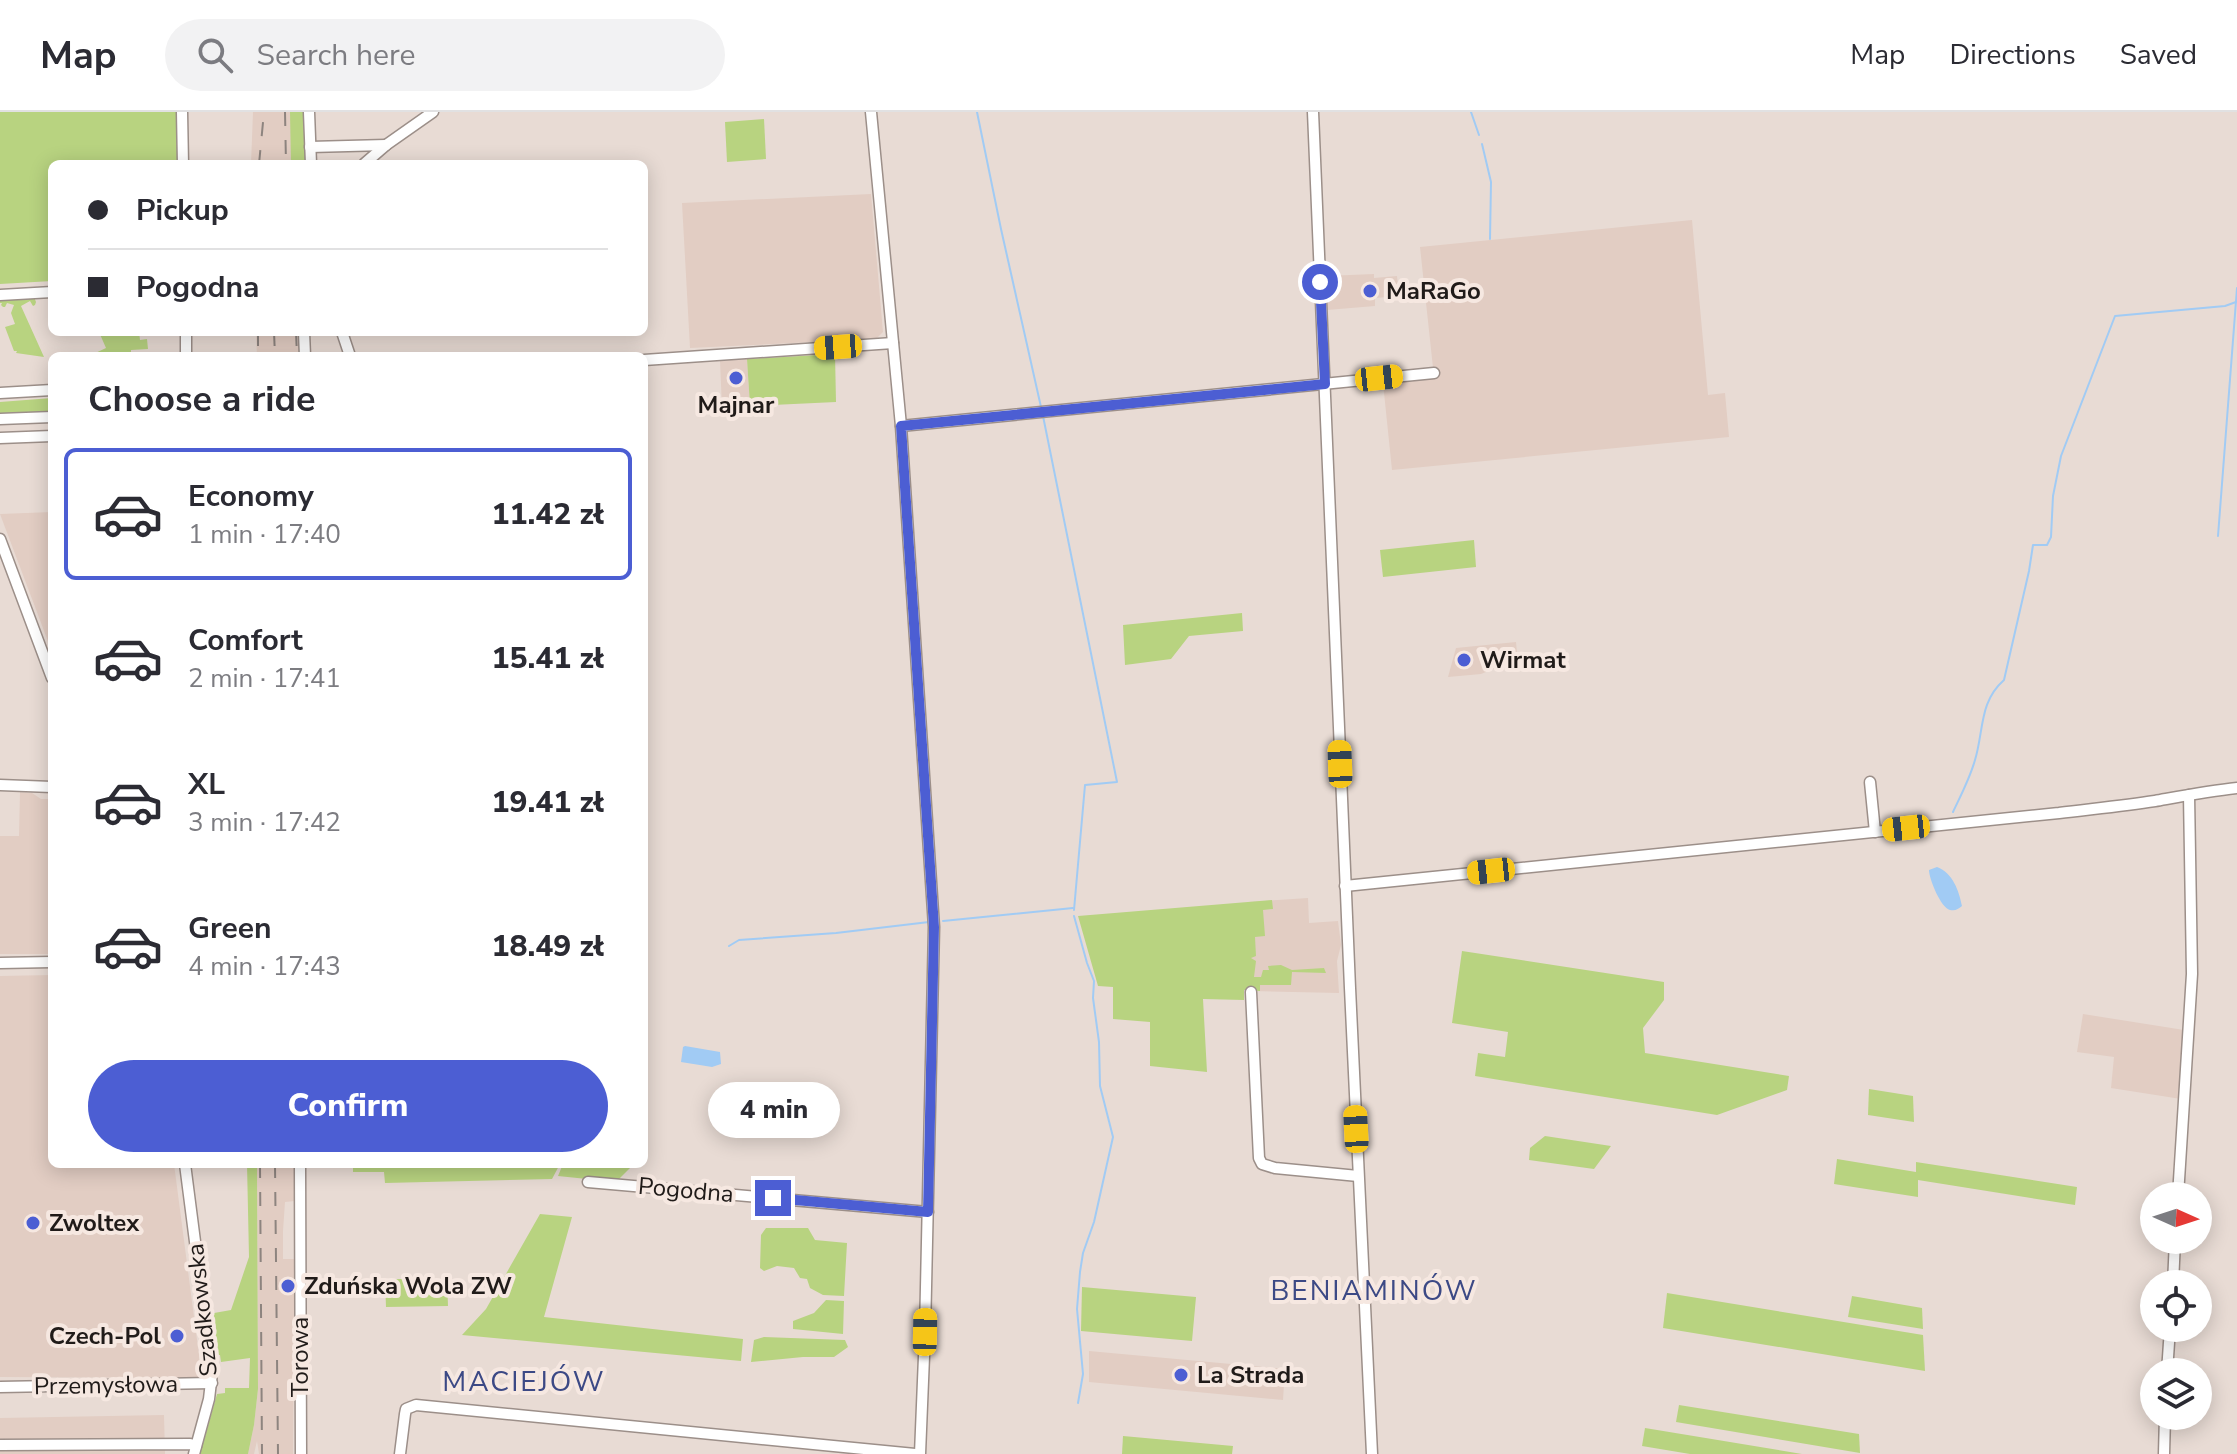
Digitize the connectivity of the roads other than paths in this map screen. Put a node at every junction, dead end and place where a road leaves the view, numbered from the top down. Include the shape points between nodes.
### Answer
1 (182, 112) edge
2 (309, 112) edge
3 (433, 112) edge
4 (871, 112) edge
5 (1313, 112) edge
6 (386, 145) junction
7 (310, 147) junction
8 (183, 160) edge
9 (311, 160) edge
10 (369, 160) edge
11 (48, 292) edge
12 (0, 295) edge
13 (893, 343) junction
14 (648, 360) edge
15 (1434, 373) dead end
16 (1325, 384) junction
17 (48, 390) edge
18 (0, 393) edge
19 (48, 417) edge
20 (0, 419) edge
21 (901, 426) junction
22 (48, 436) edge
23 (0, 438) edge
24 (0, 539) edge
25 (4, 561) edge
26 (48, 668) edge
27 (1870, 782) dead end
28 (0, 785) edge
29 (48, 787) edge
30 (2237, 788) edge
31 (2189, 795) junction
32 (1875, 832) junction
33 (1345, 886) junction
34 (48, 962) edge
35 (0, 963) edge
36 (1251, 992) dead end
37 (185, 1168) edge
38 (300, 1168) edge
39 (1358, 1176) junction
40 (588, 1182) dead end
41 (2179, 1182) edge
42 (928, 1212) junction
43 (212, 1383) junction
44 (0, 1387) edge
45 (2165, 1430) edge
46 (0, 1445) edge
47 (195, 1450) edge
48 (301, 1454) edge
49 (400, 1454) edge
50 (918, 1454) edge
51 (1372, 1454) edge
52 (2164, 1454) edge

1 - 8 street
2 - 7 street
3 - 6 street
4 - 13 street
5 - 16 street
6 - 7 street
6 - 10 street
7 - 9 street
11 - 12 street
13 - 14 street
13 - 21 street
15 - 16 street
16 - 21 street
16 - 33 street
17 - 18 street
19 - 20 street
21 - 42 street via 933,914
22 - 23 street
24 - 25 street
25 - 26 street
27 - 32 street
28 - 29 street
30 - 31 street
31 - 32 street
31 - 41 street via 2192,974
32 - 33 street
33 - 39 street
34 - 35 street
36 - 39 street via 1262,1164
37 - 43 street, Szadkowska
38 - 48 street, Torowa
39 - 51 street
40 - 42 street, Pogodna
42 - 50 street
43 - 44 street, Przemysłowa
43 - 47 street, Szadkowska
45 - 52 street
46 - 47 street via 190,1444
49 - 50 street via 406,1409 416,1405

